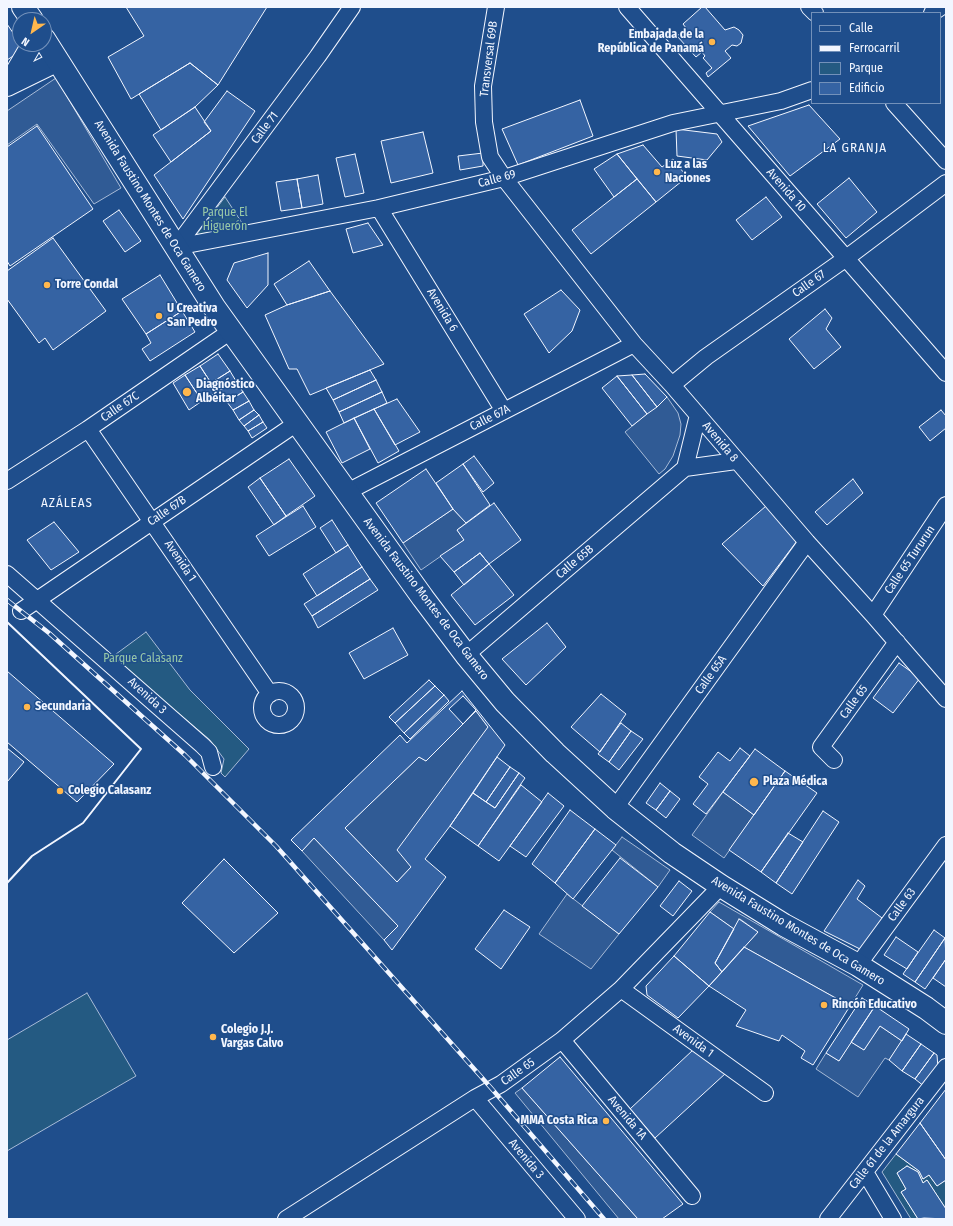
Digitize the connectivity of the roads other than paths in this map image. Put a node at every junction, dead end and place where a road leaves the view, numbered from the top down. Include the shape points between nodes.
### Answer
1 (352, 7) edge
2 (496, 7) edge
3 (627, 7) edge
4 (27, 52) edge
5 (52, 52) edge
6 (58, 61) junction
7 (7, 85) edge
8 (811, 90) edge
9 (895, 104) edge
10 (720, 114) junction
11 (946, 161) edge
12 (504, 178) junction
13 (946, 183) edge
14 (379, 208) junction
15 (176, 247) junction
16 (845, 258) junction
17 (231, 331) junction
18 (634, 344) junction
19 (946, 373) edge
20 (672, 384) junction
21 (504, 411) junction
22 (698, 415) junction
23 (297, 423) junction
24 (88, 429) junction
25 (736, 460) junction
26 (685, 468) junction
27 (7, 481) edge
28 (347, 492) junction
29 (946, 505) edge
30 (153, 521) junction
31 (807, 542) junction
32 (7, 574) edge
33 (38, 599) junction
34 (21, 611) dead end
35 (873, 614) junction
36 (897, 642) junction
37 (466, 655) junction
38 (270, 694) dead end
39 (946, 699) edge
40 (834, 760) dead end
41 (213, 767) dead end
42 (615, 808) junction
43 (946, 845) edge
44 (721, 886) junction
45 (858, 965) junction
46 (621, 989) junction
47 (946, 1023) edge
48 (562, 1040) junction
49 (946, 1066) edge
50 (765, 1093) dead end
51 (475, 1098) junction
52 (865, 1172) junction
53 (692, 1196) dead end
54 (292, 1217) edge
55 (577, 1219) edge
56 (828, 1219) edge
57 (893, 1219) edge

1 - 15 street, Calle 71
2 - 12 street, Transversal 69B via 483,86 484,122 490,157
3 - 10 street, Avenida 10
4 - 7 main road
5 - 6 highway, Avenida Faustino Montes de Oca Gamero
6 - 7 main road
6 - 15 highway, Avenida Faustino Montes de Oca Gamero
8 - 10 street, Calle 69 via 781,101
9 - 11 street
10 - 12 street, Calle 69 via 666,125
10 - 16 street, Avenida 10
12 - 14 street, Calle 69
12 - 18 street, Avenida 8
13 - 16 street, Calle 67
14 - 15 street, Calle 69
14 - 21 street, Avenida 6
15 - 17 highway, Avenida Faustino Montes de Oca Gamero
16 - 19 street, Avenida 10
16 - 20 street, Calle 67
17 - 23 highway, Avenida Faustino Montes de Oca Gamero
17 - 24 street, Calle 67C
18 - 20 street, Avenida 8
18 - 21 street, Calle 67A
20 - 22 street, Avenida 8
21 - 28 street, Calle 67A
22 - 25 street, Avenida 8
22 - 26 street
23 - 28 highway, Avenida Faustino Montes de Oca Gamero
23 - 30 street, Calle 67B
24 - 27 street, Calle 67C
24 - 30 street, Avenida 1
25 - 26 street
25 - 31 street, Avenida 8
26 - 37 street, Calle 65B
28 - 37 highway, Avenida Faustino Montes de Oca Gamero
29 - 35 street, Calle 65 Tururun
30 - 33 street, Calle 67B
30 - 38 street, Avenida 1
31 - 35 street, Avenida 8
31 - 42 street, Calle 65A
32 - 33 street, Avenida 3
33 - 34 street
33 - 41 street, Avenida 3 via 202,745 209,752
35 - 36 street, Avenida 8
36 - 39 street, Avenida 8
36 - 40 street, Calle 65 via 821,747
37 - 42 highway, Avenida Faustino Montes de Oca Gamero via 505,702 555,753
42 - 44 highway, Avenida Faustino Montes de Oca Gamero via 672,853
43 - 45 street, Calle 63
44 - 45 highway, Avenida Faustino Montes de Oca Gamero via 784,925
44 - 46 street, Calle 65
45 - 47 highway, Avenida Faustino Montes de Oca Gamero
46 - 48 street, Calle 65
46 - 50 street, Avenida 1
48 - 51 street, Calle 65 via 501,1084
48 - 53 street, Avenida 1A
49 - 52 street, Calle 61 de la Amargura
51 - 54 street, Calle 65
51 - 55 street, Avenida 3
52 - 56 street, Calle 61 de la Amargura
52 - 57 street

